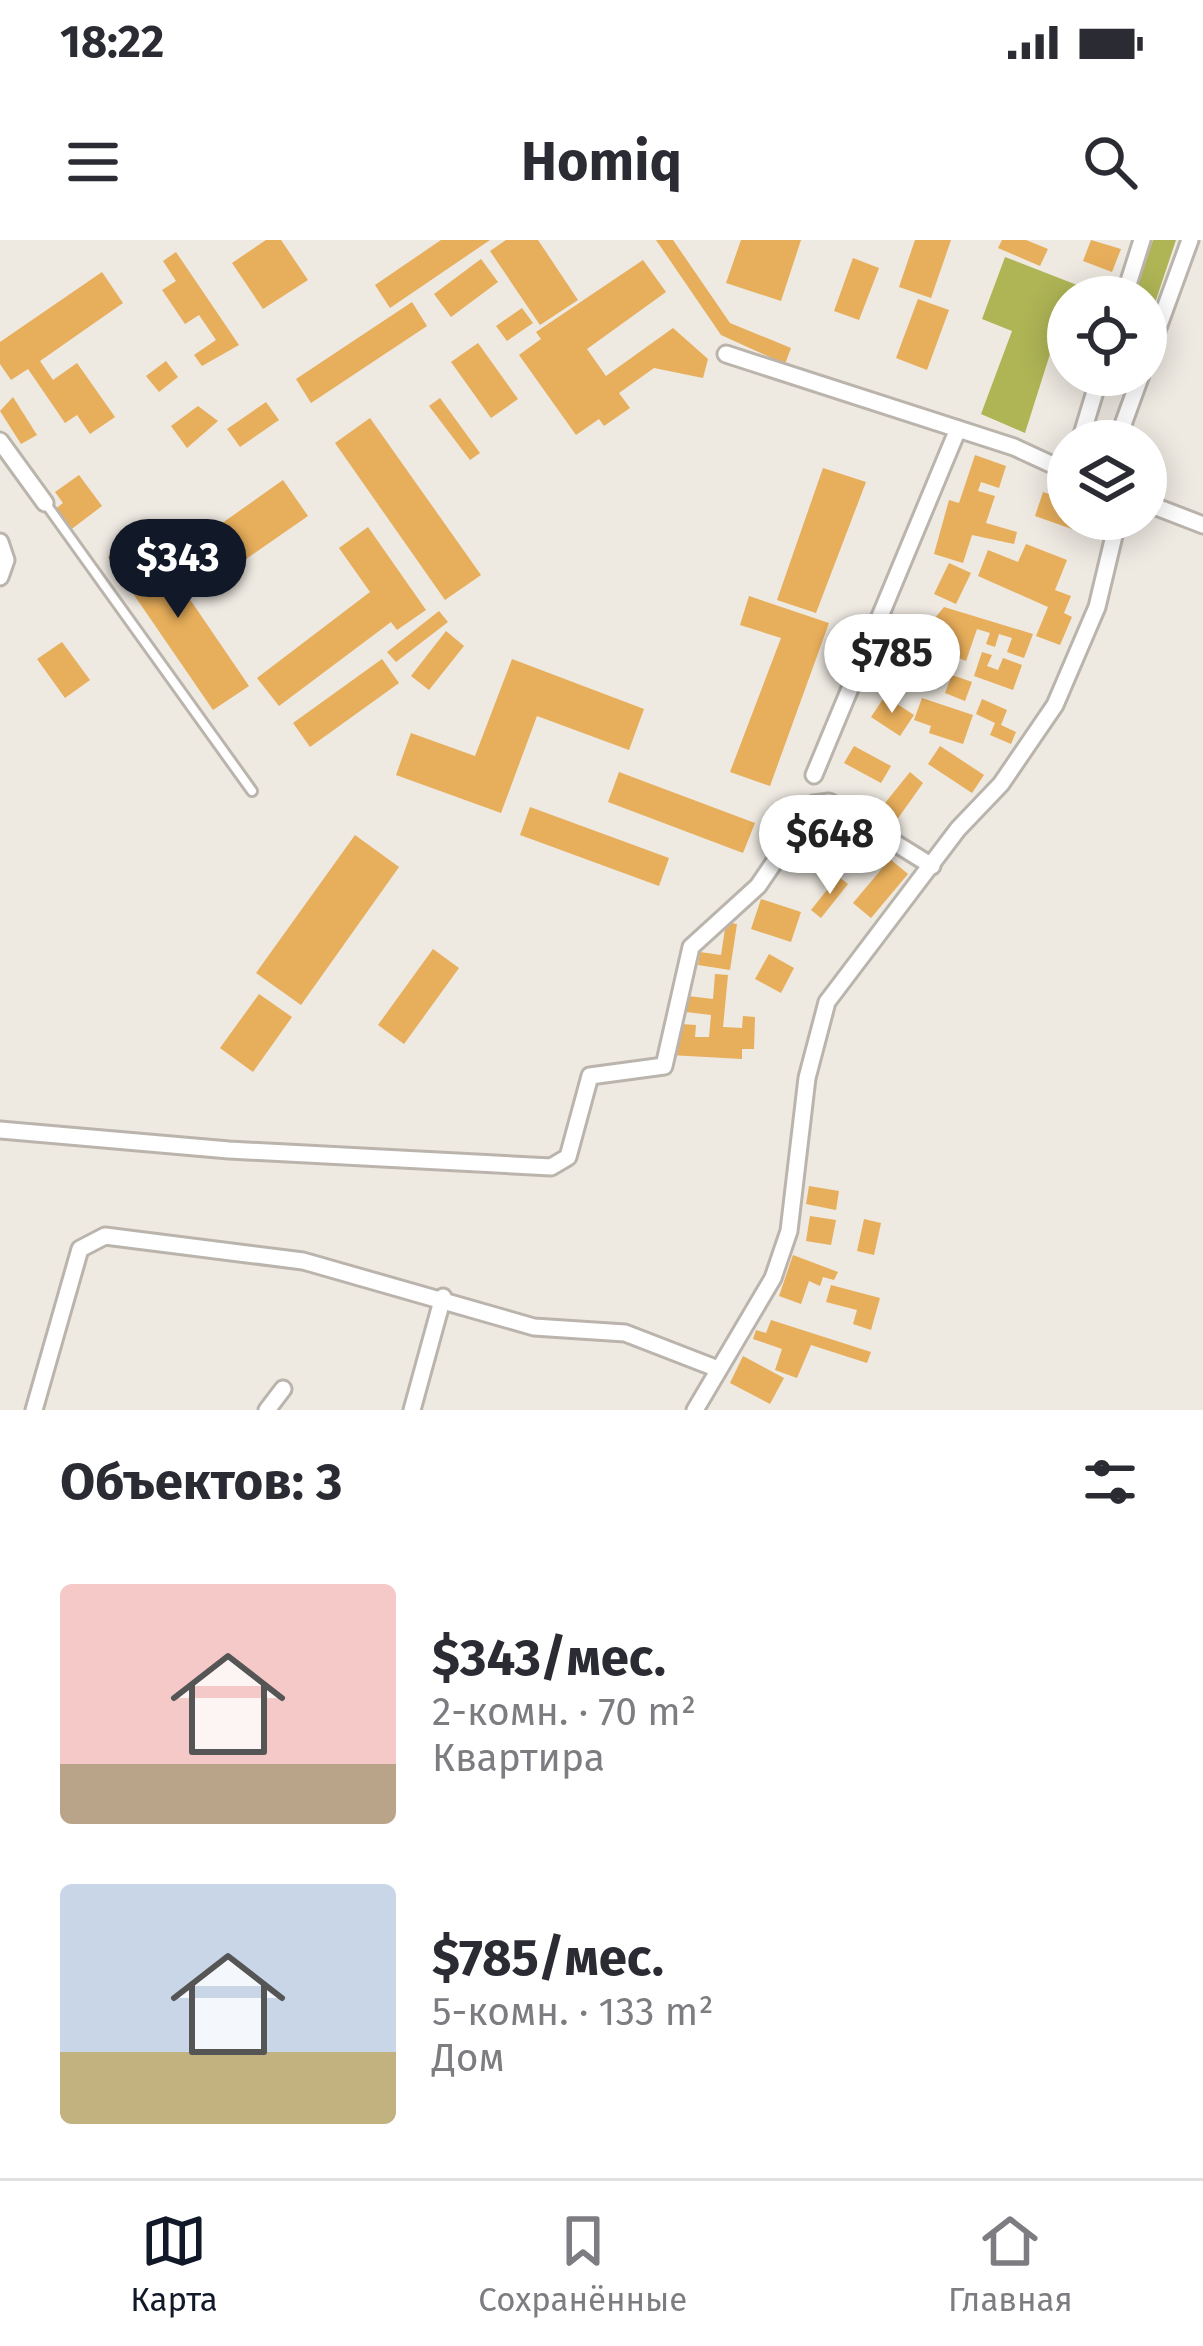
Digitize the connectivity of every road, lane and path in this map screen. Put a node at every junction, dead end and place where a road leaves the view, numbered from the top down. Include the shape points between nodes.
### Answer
1 (1142, 240) edge
2 (1190, 240) edge
3 (1131, 276) edge
4 (1167, 303) edge
5 (726, 354) dead end
6 (958, 429) junction
7 (0, 441) edge
8 (1047, 464) edge
9 (45, 502) joint
10 (1167, 511) edge
11 (1203, 525) edge
12 (1113, 540) edge
13 (0, 542) edge
14 (0, 577) edge
15 (814, 776) dead end
16 (251, 791) dead end
17 (932, 866) junction
18 (0, 1130) edge
19 (443, 1297) junction
20 (718, 1369) junction
21 (283, 1389) dead end
22 (34, 1410) edge
23 (268, 1410) edge
24 (412, 1410) edge
25 (695, 1410) edge

1 - 3 street
2 - 4 street
5 - 6 street
6 - 8 street
6 - 15 street
7 - 9 street
9 - 16 lane
10 - 11 street
12 - 17 street via 1097,607 1055,705
13 - 14 street
17 - 18 street via 829,802 814,804 758,886 691,947 664,1066 590,1076 568,1157 551,1167
17 - 20 street via 827,1002 807,1078 789,1231 773,1278
19 - 20 street via 534,1327 625,1333
19 - 22 street via 303,1261 90,1239 80,1249
19 - 24 street
20 - 25 street
21 - 23 street

